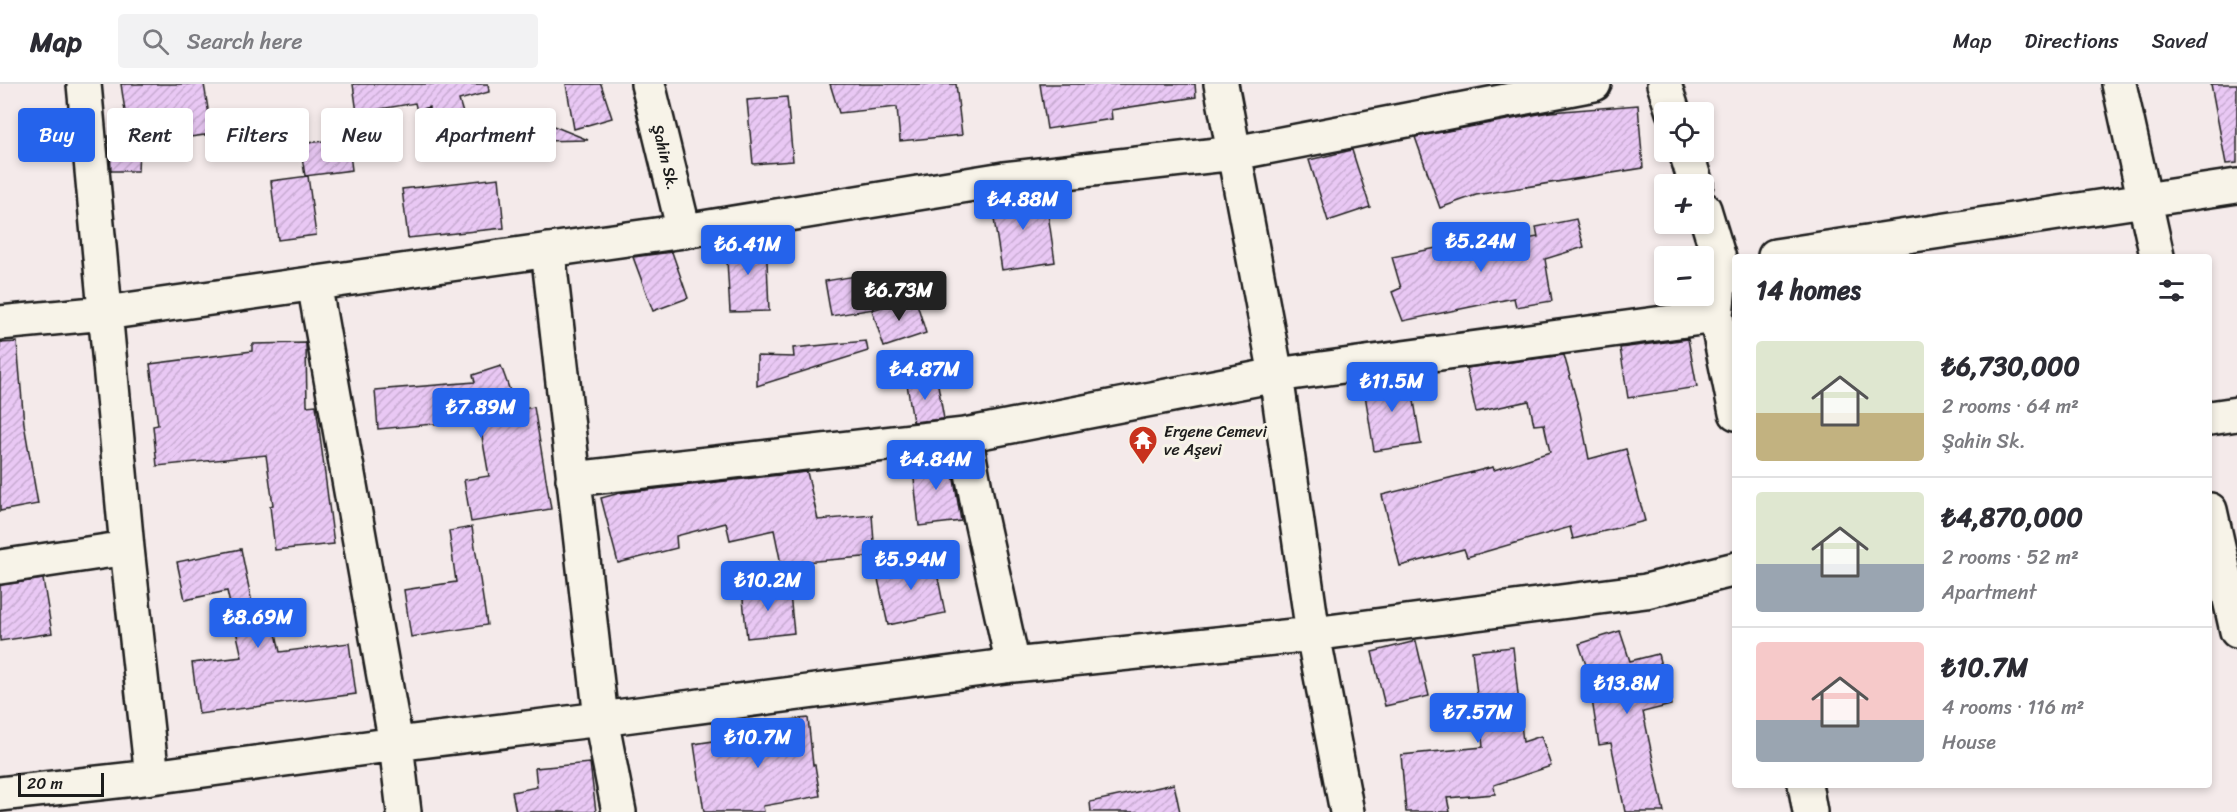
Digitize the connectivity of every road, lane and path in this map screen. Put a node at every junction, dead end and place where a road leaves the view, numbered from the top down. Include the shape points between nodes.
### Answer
1 (84, 84) edge
2 (648, 84) edge
3 (1221, 84) edge
4 (1594, 84) edge
5 (1664, 84) edge
6 (2120, 84) edge
7 (1670, 102) edge
8 (1235, 153) junction
9 (2237, 186) edge
10 (2146, 200) junction
11 (684, 231) junction
12 (1714, 232) edge
13 (548, 250) junction
14 (1788, 254) edge
15 (2157, 254) edge
16 (1728, 264) edge
17 (314, 283) junction
18 (105, 313) junction
19 (1716, 316) junction
20 (0, 323) edge
21 (1276, 375) junction
22 (1732, 394) edge
23 (2237, 414) edge
24 (2212, 418) edge
25 (965, 435) junction
26 (573, 480) junction
27 (2212, 519) edge
28 (127, 548) junction
29 (0, 567) edge
30 (1732, 570) edge
31 (2237, 631) edge
32 (1313, 634) junction
33 (1013, 665) junction
34 (601, 719) junction
35 (396, 744) junction
36 (152, 777) junction
37 (1806, 788) edge
38 (0, 794) edge
39 (404, 812) edge
40 (619, 812) edge
41 (1347, 812) edge
42 (1810, 812) edge

1 - 18 street
2 - 11 street, Şahin Sk.
3 - 8 street
4 - 8 street
5 - 7 street
6 - 10 street
8 - 11 street via 1004,179
8 - 21 street
9 - 10 street
10 - 14 street
10 - 15 street
11 - 13 street
12 - 16 street
13 - 17 street
13 - 26 street
16 - 19 street
17 - 18 street
17 - 35 street
18 - 20 street
18 - 28 street
19 - 21 street
19 - 22 street
21 - 25 street
21 - 32 street
23 - 24 street
25 - 26 street
25 - 33 street
26 - 34 street
27 - 31 street
28 - 29 street
28 - 36 street
30 - 32 street via 1646,591
32 - 33 street
32 - 41 street
33 - 34 street
34 - 35 street
34 - 40 street
35 - 36 street
35 - 39 street
36 - 38 street
37 - 42 street

